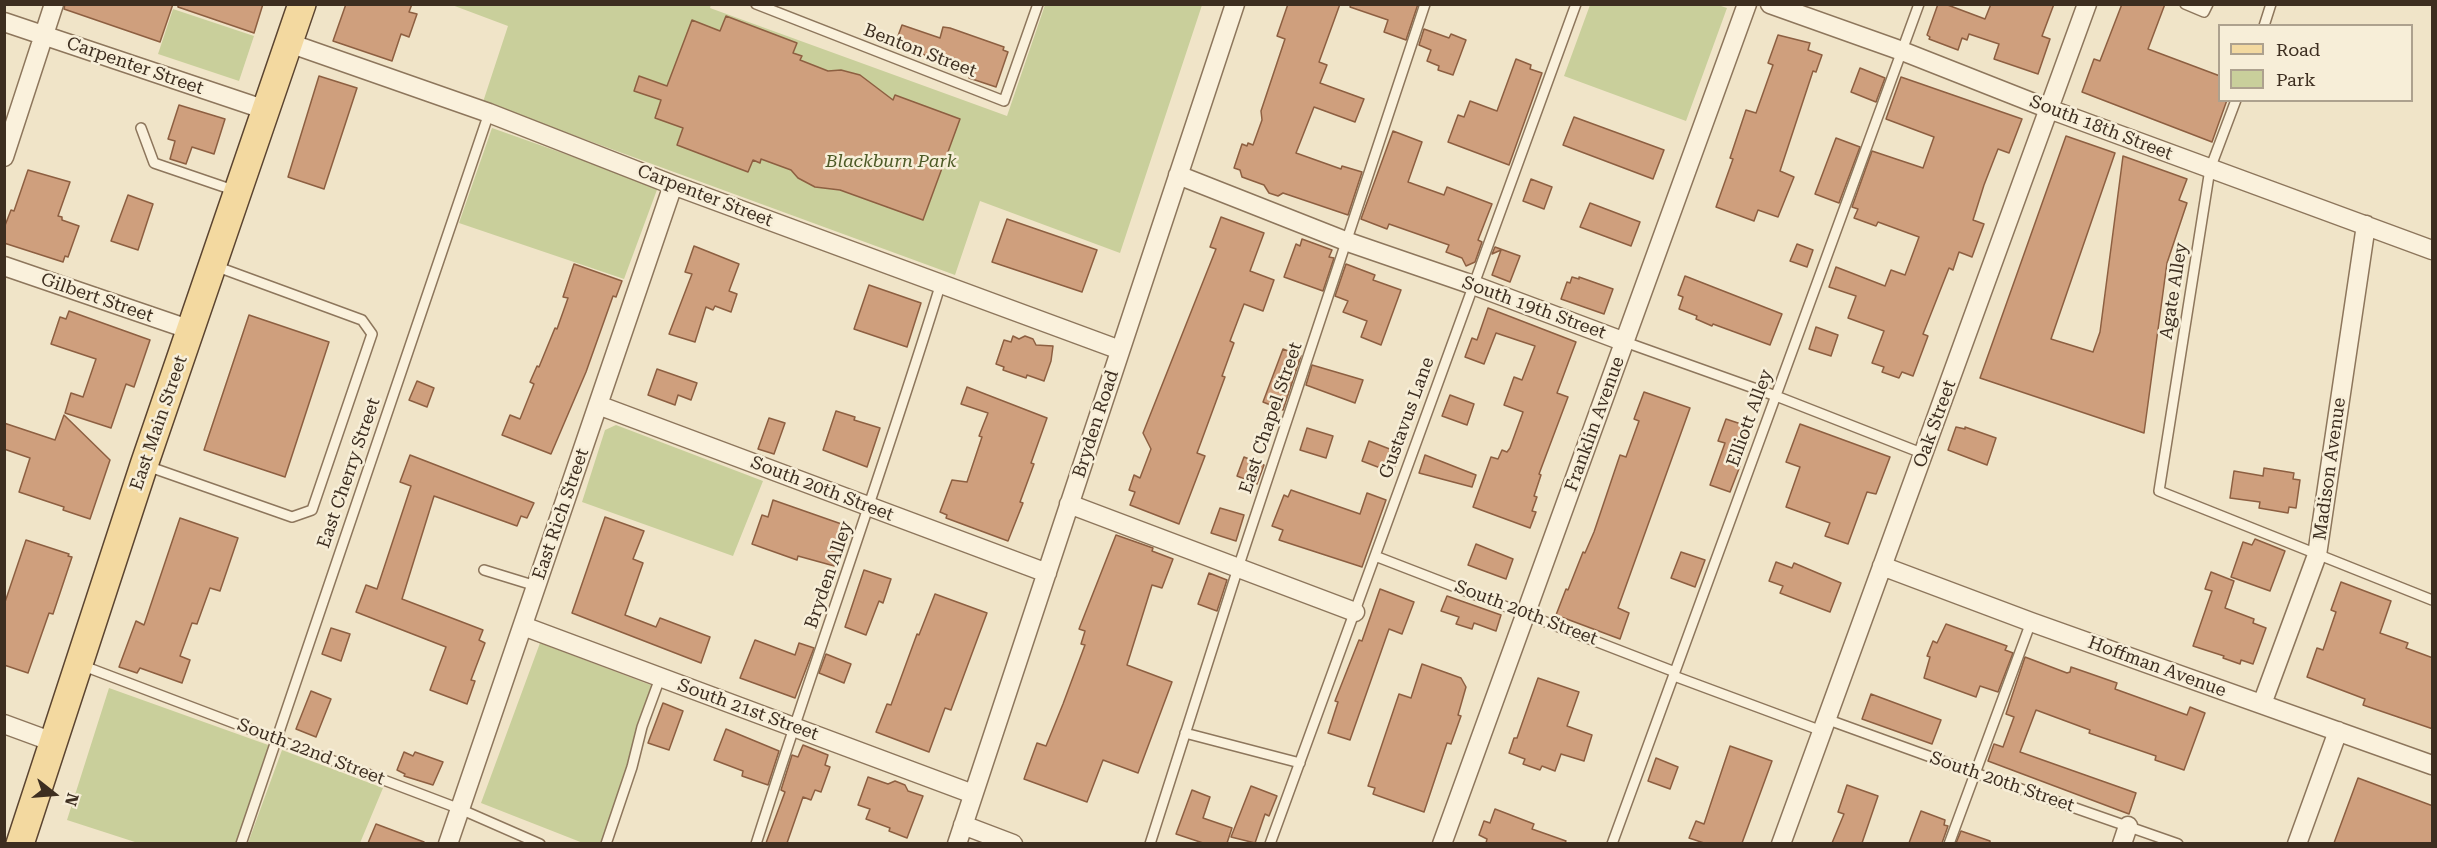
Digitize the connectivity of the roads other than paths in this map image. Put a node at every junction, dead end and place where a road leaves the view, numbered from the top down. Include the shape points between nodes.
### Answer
1 (54, 4) edge
2 (302, 4) edge
3 (756, 4) edge
4 (1038, 4) edge
5 (1235, 4) edge
6 (1425, 4) edge
7 (1576, 4) edge
8 (1747, 4) edge
9 (1770, 4) edge
10 (1919, 4) edge
11 (2087, 4) edge
12 (2184, 4) edge
13 (2208, 4) edge
14 (2259, 4) edge
15 (2271, 6) edge
16 (4, 22) edge
17 (2265, 24) edge
18 (44, 35) junction
19 (289, 43) junction
20 (1902, 51) junction
21 (2235, 102) edge
22 (2049, 109) junction
23 (266, 110) junction
24 (489, 113) junction
25 (141, 128) dead end
26 (4, 157) edge
27 (2210, 169) junction
28 (1178, 175) junction
29 (673, 185) junction
30 (238, 192) junction
31 (2366, 225) junction
32 (1348, 242) junction
33 (2433, 250) edge
34 (212, 265) junction
35 (4, 266) edge
36 (941, 283) junction
37 (1473, 285) junction
38 (190, 330) junction
39 (1625, 342) junction
40 (1120, 350) junction
41 (1776, 396) junction
42 (598, 405) junction
43 (1924, 454) junction
44 (144, 465) junction
45 (1069, 504) junction
46 (870, 507) junction
47 (2317, 555) junction
48 (1375, 556) junction
49 (1882, 566) junction
50 (1238, 568) junction
51 (484, 570) dead end
52 (1047, 573) junction
53 (536, 586) junction
54 (2433, 600) edge
55 (1355, 612) junction
56 (1526, 613) junction
57 (2031, 622) junction
58 (523, 627) junction
59 (80, 664) junction
60 (1675, 674) junction
61 (660, 678) junction
62 (2262, 704) junction
63 (4, 724) edge
64 (1824, 725) junction
65 (794, 727) junction
66 (2338, 731) junction
67 (1185, 733) junction
68 (276, 738) junction
69 (53, 742) junction
70 (1300, 763) junction
71 (2433, 765) edge
72 (1975, 773) junction
73 (973, 794) junction
74 (460, 809) junction
75 (963, 825) junction
76 (2125, 835) edge
77 (20, 843) edge
78 (241, 843) edge
79 (448, 843) edge
80 (540, 843) edge
81 (606, 843) edge
82 (756, 843) edge
83 (957, 843) edge
84 (1013, 843) edge
85 (1150, 843) edge
86 (1270, 843) edge
87 (1443, 843) edge
88 (1612, 843) edge
89 (1781, 843) edge
90 (1949, 843) edge
91 (2178, 843) edge
92 (2297, 843) edge

1 - 18 street
2 - 19 main road, East Main Street
3 - 4 lane, Benton Street via 1004,101
5 - 28 street, Bryden Road
6 - 32 lane, East Chapel Street
7 - 37 lane, Gustavus Lane
8 - 39 street, Franklin Avenue
9 - 20 street, South 18th Street
10 - 20 lane, Elliott Alley
11 - 22 street, Oak Street
12 - 13 lane via 2204,12
14 - 15 lane
15 - 17 lane
16 - 18 street, Carpenter Street
18 - 23 street, Carpenter Street
18 - 26 street
19 - 23 main road, East Main Street
19 - 24 street, Carpenter Street
20 - 22 street, South 18th Street
20 - 41 lane, Elliott Alley
21 - 27 lane, Agate Alley
22 - 27 street, South 18th Street
22 - 43 street, Oak Street
23 - 30 main road, East Main Street
24 - 29 street, Carpenter Street
24 - 68 lane, East Cherry Street
25 - 30 lane via 154,163
27 - 31 street, South 18th Street
27 - 47 lane, Agate Alley via 2159,491
28 - 32 street, South 19th Street
28 - 40 street, Bryden Road
29 - 36 street, Carpenter Street
29 - 42 street, East Rich Street
30 - 34 main road, East Main Street
31 - 33 street, South 18th Street
31 - 47 street, Madison Avenue
32 - 37 street, South 19th Street
32 - 50 lane, East Chapel Street
34 - 38 main road, East Main Street
34 - 44 lane via 362,320 372,334 312,510 292,517
35 - 38 street, Gilbert Street
36 - 40 street, Carpenter Street
36 - 46 lane, Bryden Alley
37 - 39 street, South 19th Street
37 - 48 lane, Gustavus Lane
38 - 44 main road, East Main Street
39 - 41 lane, South 19th Street
39 - 56 street, Franklin Avenue
40 - 45 street, Bryden Road
41 - 43 lane, South 19th Street
41 - 60 lane, Elliott Alley
42 - 46 street, South 20th Street
42 - 53 street, East Rich Street
43 - 49 street, Oak Street
44 - 59 main road, East Main Street
45 - 50 street
45 - 52 street, Bryden Road
46 - 52 street, South 20th Street
46 - 65 lane, Bryden Alley
47 - 54 lane
47 - 62 street, Madison Avenue
48 - 55 lane, Gustavus Lane
48 - 56 lane, South 20th Street
49 - 57 street, Hoffman Avenue
49 - 64 street, Oak Street
50 - 55 street
50 - 67 lane, East Chapel Street
51 - 53 lane
52 - 73 street, Bryden Road
53 - 58 street, East Rich Street
55 - 70 lane, Gustavus Lane
56 - 60 lane, South 20th Street
56 - 87 street, Franklin Avenue
57 - 62 street, Hoffman Avenue
57 - 72 lane
58 - 61 street, South 21st Street
58 - 74 street, East Rich Street
59 - 68 lane, South 22nd Street
59 - 69 main road, East Main Street
60 - 64 lane, South 20th Street
60 - 88 lane, Elliott Alley
61 - 65 street, South 21st Street
61 - 81 lane
62 - 66 street, Hoffman Avenue
63 - 69 street
64 - 72 lane, South 20th Street
64 - 89 street, Oak Street
65 - 73 street, South 21st Street
65 - 82 lane, Bryden Alley
66 - 71 street, Hoffman Avenue
66 - 92 street
67 - 70 lane
67 - 85 lane, East Chapel Street
68 - 74 lane, South 22nd Street
68 - 78 lane, East Cherry Street
69 - 77 main road, East Main Street
70 - 86 lane, Gustavus Lane
72 - 76 lane, South 20th Street
72 - 90 lane
73 - 75 street, Bryden Road
74 - 79 street, East Rich Street
74 - 80 lane, South 22nd Street
75 - 83 street, Bryden Road
75 - 84 street
76 - 91 lane, South 20th Street

